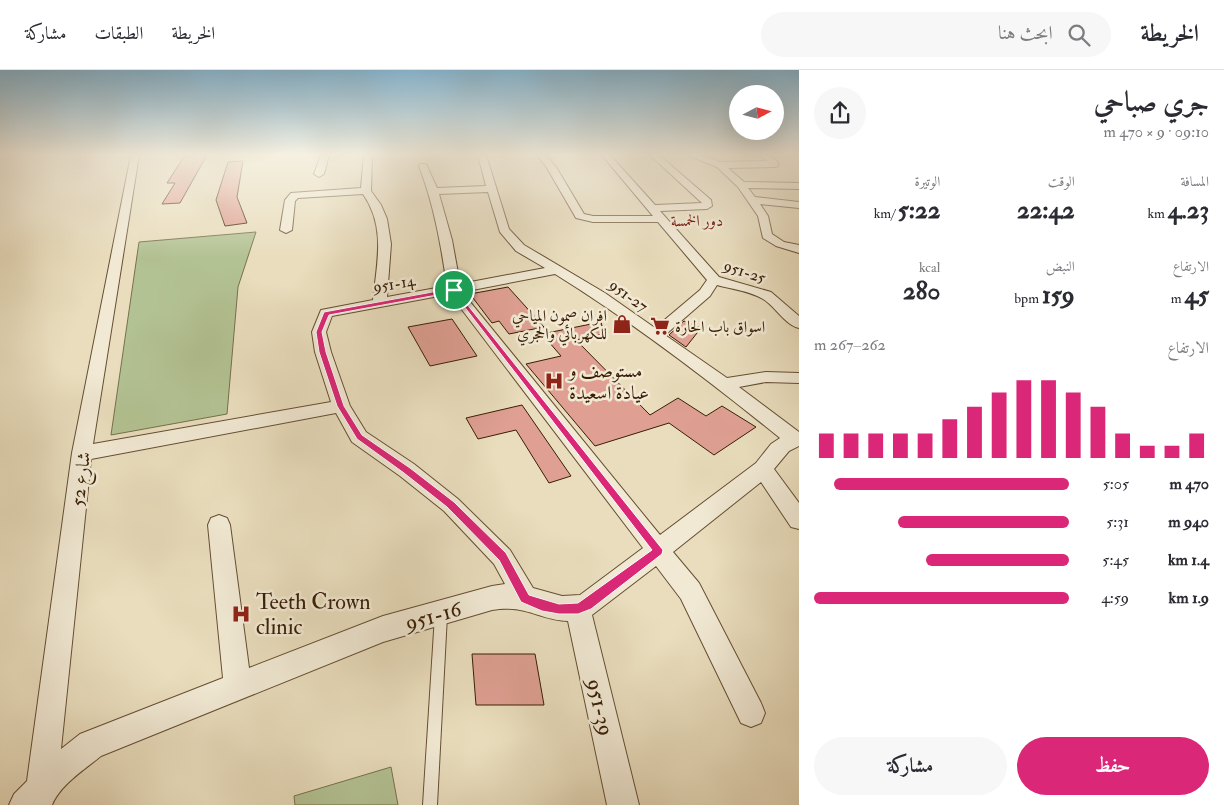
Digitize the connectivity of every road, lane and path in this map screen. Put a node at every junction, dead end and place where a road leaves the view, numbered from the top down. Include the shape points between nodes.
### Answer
1 (129, 189) edge
2 (483, 189) edge
3 (492, 189) edge
4 (564, 189) edge
5 (636, 189) edge
6 (693, 189) edge
7 (744, 189) edge
8 (366, 191) joint
9 (433, 191) joint
10 (752, 200) junction
11 (799, 205) edge
12 (652, 208) junction
13 (662, 219) junction
14 (286, 230) dead end
15 (797, 248) edge
16 (557, 270) junction
17 (714, 280) junction
18 (454, 290) junction
19 (380, 304) junction
20 (326, 313) joint
21 (799, 324) edge
22 (655, 336) junction
23 (799, 378) edge
24 (724, 384) junction
25 (341, 406) junction
26 (796, 439) edge
27 (82, 453) junction
28 (763, 469) junction
29 (799, 520) edge
30 (219, 525) dead end
31 (658, 550) junction
32 (525, 598) junction
33 (578, 608) junction
34 (441, 612) junction
35 (238, 686) junction
36 (751, 713) dead end
37 (36, 799) edge
38 (430, 805) edge
39 (623, 805) edge

1 - 27 street, شارع 52
2 - 9 street
3 - 16 street, 951-27 via 504,230 520,248
4 - 13 street via 580,216 593,219
5 - 12 street, 951-25
6 - 12 street via 707,202 707,206
7 - 10 street
8 - 14 street via 295,195 290,200
8 - 19 street via 382,219 384,262
9 - 18 street via 446,240
10 - 11 street
10 - 15 street via 762,216 767,236 780,244
12 - 13 street, 951-25
13 - 17 street, 951-25
16 - 18 street, 951-14
16 - 22 street, 951-27 via 586,286
17 - 21 street, 951-25 via 766,295
17 - 22 street via 705,293
18 - 19 street, 951-14
18 - 31 street
19 - 20 street, 951-14
20 - 25 street via 319,332
22 - 24 street, 951-27
23 - 24 street via 766,377
24 - 26 street, 951-27
25 - 27 street
25 - 32 street via 360,437 450,505 502,557
26 - 28 street via 777,448
27 - 37 street, شارع 52
28 - 29 street
28 - 31 street
30 - 35 street
31 - 33 street via 587,605
31 - 36 street via 690,591
32 - 33 street, 951-16 via 559,609
32 - 34 street, 951-16 via 492,598
33 - 39 street, 951-39
34 - 35 street, 951-16 via 383,629
34 - 38 lane
35 - 37 street, 951-16 via 91,745 73,758

